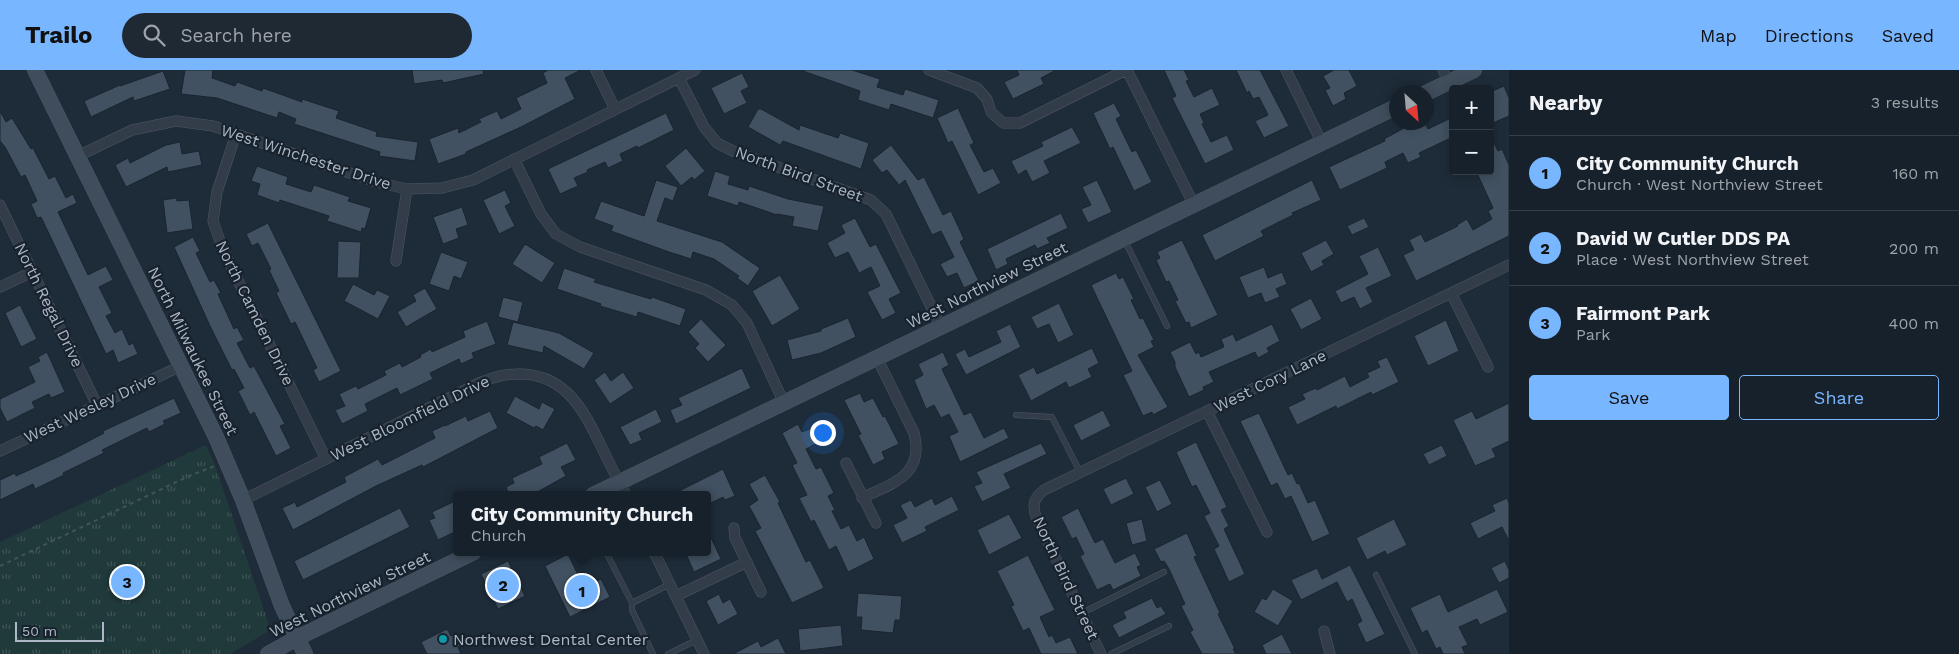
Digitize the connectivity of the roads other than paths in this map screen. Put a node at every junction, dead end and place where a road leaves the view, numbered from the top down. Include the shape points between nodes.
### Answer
1 (35, 70) edge
2 (596, 70) edge
3 (695, 70) edge
4 (929, 70) edge
5 (1127, 70) edge
6 (1286, 70) edge
7 (1474, 70) edge
8 (1446, 76) edge
9 (679, 78) junction
10 (1434, 86) edge
11 (614, 109) junction
12 (1389, 110) edge
13 (236, 134) junction
14 (1322, 143) junction
15 (78, 156) junction
16 (514, 159) junction
17 (407, 188) junction
18 (0, 205) edge
19 (1194, 205) junction
20 (1124, 239) junction
21 (396, 261) dead end
22 (1509, 265) edge
23 (32, 272) junction
24 (0, 287) edge
25 (1451, 293) junction
26 (1167, 326) dead end
27 (942, 327) junction
28 (877, 358) junction
29 (181, 366) junction
30 (1488, 367) dead end
31 (784, 403) junction
32 (97, 405) junction
33 (1207, 411) junction
34 (1016, 415) dead end
35 (0, 451) edge
36 (326, 458) junction
37 (846, 463) dead end
38 (1080, 473) junction
39 (623, 488) edge
40 (610, 491) edge
41 (862, 498) junction
42 (243, 500) junction
43 (1034, 501) joint
44 (876, 523) dead end
45 (734, 528) dead end
46 (1267, 532) dead end
47 (466, 556) edge
48 (608, 556) edge
49 (656, 556) edge
50 (747, 562) junction
51 (1164, 572) dead end
52 (1376, 574) dead end
53 (670, 584) junction
54 (761, 592) dead end
55 (676, 596) junction
56 (632, 603) junction
57 (1081, 613) junction
58 (1169, 626) dead end
59 (1324, 631) dead end
60 (297, 638) junction
61 (697, 640) junction
62 (268, 654) edge
63 (305, 654) edge
64 (653, 654) edge
65 (668, 654) edge
66 (704, 654) edge
67 (1102, 654) edge
68 (1111, 654) edge
69 (1330, 654) edge
70 (1415, 654) edge

1 - 15 street, North Milwaukee Street
2 - 11 street
3 - 9 street, West Winchester Drive
4 - 5 street via 978,88 987,99 991,112 1003,123 1020,123
5 - 19 street
6 - 14 street
7 - 8 street
8 - 10 street
9 - 11 street, West Winchester Drive
9 - 27 street, North Bird Street via 704,127 717,143 872,200 886,214
11 - 16 street, West Winchester Drive
12 - 14 street, West Northview Street
13 - 15 street, West Winchester Drive via 213,126 176,121 132,130
13 - 17 street, West Winchester Drive via 376,182
13 - 36 street, North Camden Drive via 216,192 213,221 223,250
14 - 19 street, West Northview Street
15 - 29 street, North Milwaukee Street
16 - 17 street, West Winchester Drive via 473,180 442,188
16 - 31 street via 541,214 556,234 580,247 706,290 732,305 747,323
17 - 21 street
18 - 23 street, North Regal Drive
19 - 20 street, West Northview Street
20 - 26 lane
20 - 27 street, West Northview Street
22 - 25 street, West Cory Lane
23 - 24 street
23 - 32 street, North Regal Drive
25 - 30 street
25 - 33 street, West Cory Lane
27 - 28 street, West Northview Street
28 - 31 street, West Northview Street
28 - 41 street via 918,446 916,460 909,472
29 - 32 street, West Wesley Drive
29 - 42 street, North Milwaukee Street
31 - 39 street, West Northview Street
32 - 35 street, West Wesley Drive
33 - 38 street, West Cory Lane
33 - 46 street
34 - 38 lane via 1052,417
36 - 39 street, West Bloomfield Drive via 479,383 523,373 548,379 577,401
36 - 42 street, West Bloomfield Drive
37 - 41 street
38 - 43 street, West Cory Lane via 1044,490
39 - 40 street, West Northview Street
41 - 44 street
42 - 60 street, North Milwaukee Street
43 - 57 street, North Bird Street via 1036,517
45 - 50 street
47 - 60 street, West Northview Street
48 - 56 lane
49 - 53 street
50 - 54 street
50 - 55 street
51 - 57 lane
52 - 70 lane
53 - 55 street
53 - 56 lane
55 - 61 street
56 - 64 lane via 632,610
57 - 67 street, North Bird Street
58 - 68 lane
59 - 69 street
60 - 62 street, West Northview Street
60 - 63 street, North Milwaukee Street
61 - 65 lane
61 - 66 street

